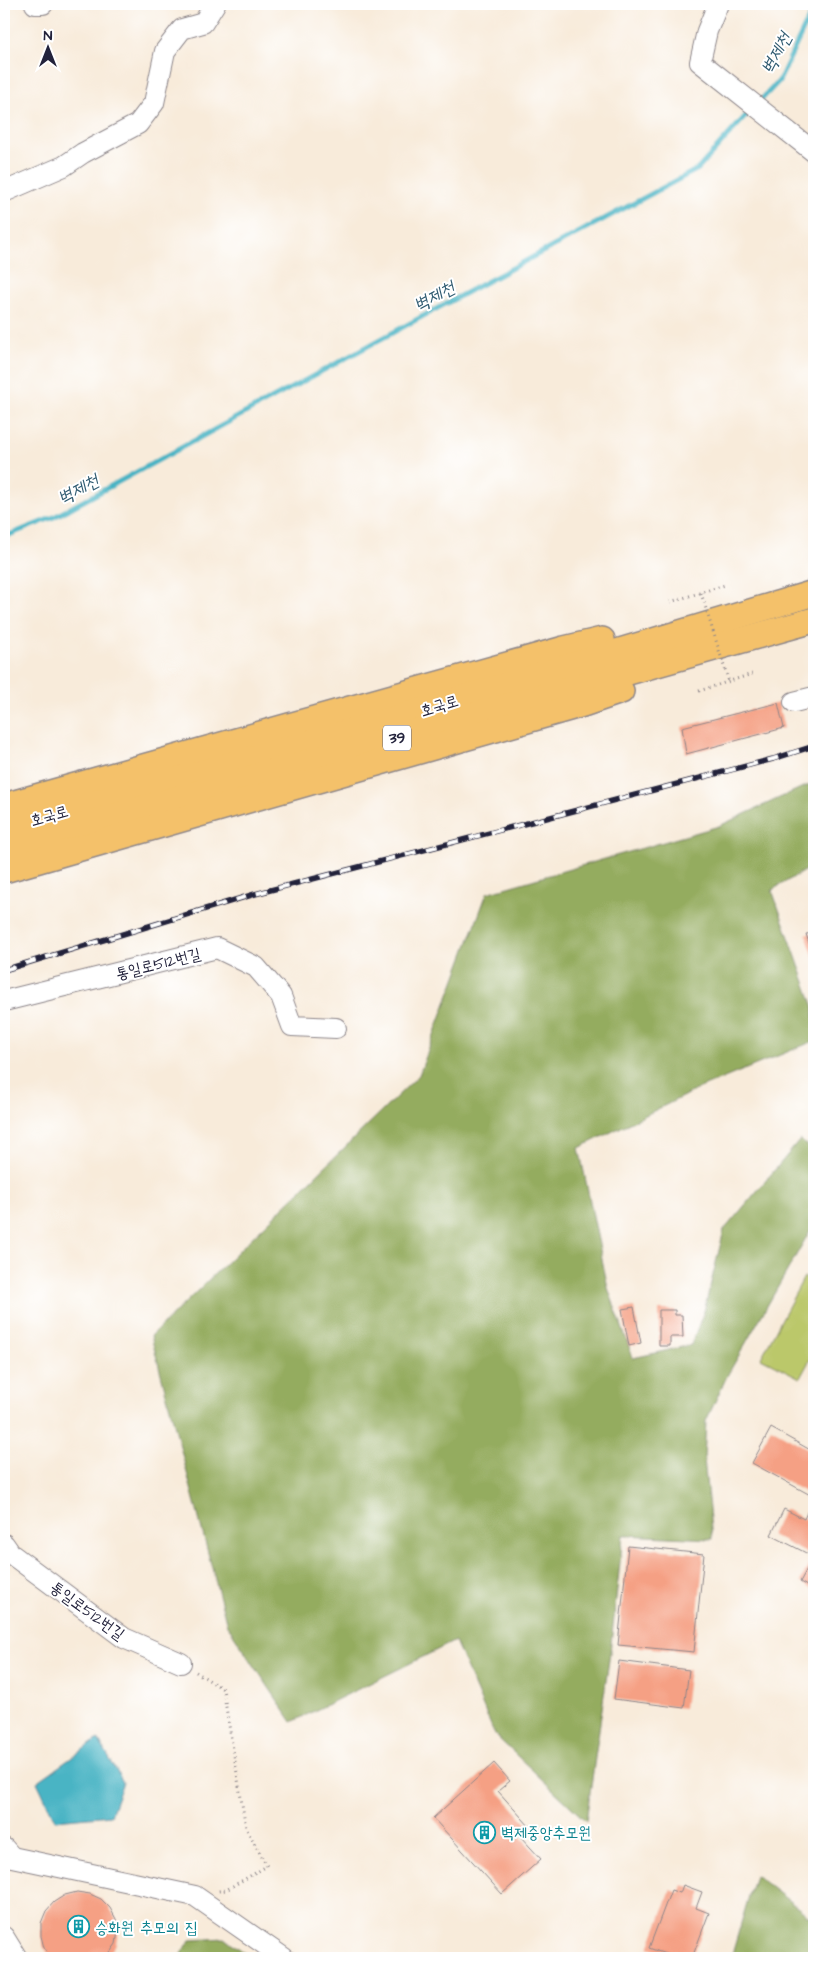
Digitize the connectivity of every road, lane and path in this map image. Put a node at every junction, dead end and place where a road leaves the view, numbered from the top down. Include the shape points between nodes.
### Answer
1 (35, 4) edge
2 (43, 4) edge
3 (215, 4) edge
4 (718, 4) edge
5 (811, 149) edge
6 (4, 192) edge
7 (725, 585) dead end
8 (701, 592) junction
9 (814, 593) edge
10 (788, 600) junction
11 (670, 602) dead end
12 (814, 620) edge
13 (790, 628) junction
14 (752, 674) dead end
15 (729, 682) junction
16 (699, 691) dead end
17 (814, 697) edge
18 (794, 702) dead end
19 (4, 806) edge
20 (4, 828) edge
21 (4, 847) edge
22 (4, 870) edge
23 (4, 1001) edge
24 (336, 1028) dead end
25 (4, 1544) edge
26 (181, 1662) joint
27 (4, 1848) edge
28 (195, 1896) junction
29 (4, 1938) edge
30 (282, 1956) edge
31 (17, 1958) edge

1 - 2 street
3 - 6 street via 203,23 182,30 165,51 154,103 138,124 64,166
4 - 5 street via 707,31 700,62
7 - 8 path
8 - 11 path
8 - 15 path, bridge
9 - 10 main road, 호국로 / 39
10 - 19 main road via 564,649
10 - 20 main road, 호국로 / 39 via 376,724
12 - 13 main road, 호국로 / 39
13 - 21 main road, 호국로 / 39
13 - 22 main road via 762,641 583,704
14 - 15 path
15 - 16 path
17 - 18 street
23 - 24 street, 통일로512번길 via 217,948 256,967 281,996 292,1026
25 - 26 street, 통일로512번길 via 11,1554 124,1638
26 - 28 path via 223,1689 246,1828 267,1866 226,1890
27 - 28 street via 12,1857
28 - 30 street
29 - 31 street

